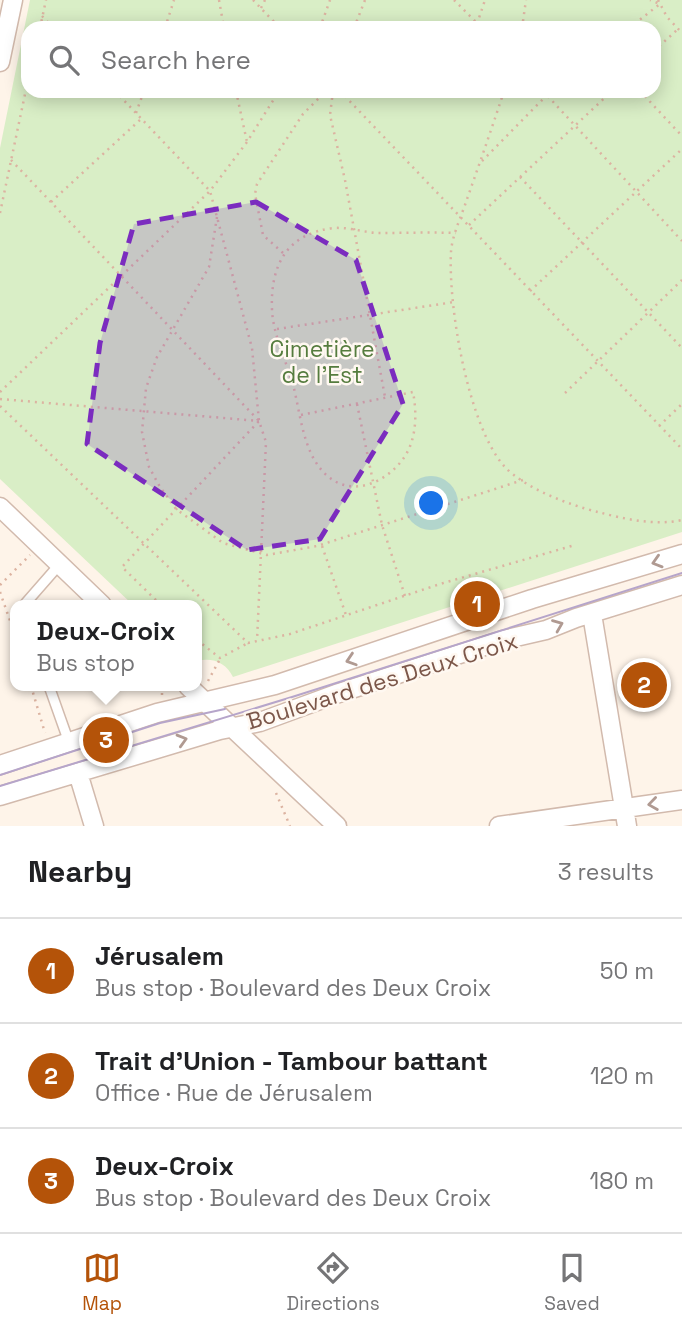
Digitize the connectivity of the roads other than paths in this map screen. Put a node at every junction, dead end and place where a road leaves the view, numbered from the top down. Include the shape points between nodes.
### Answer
1 (10, 2) edge
2 (0, 62) edge
3 (0, 507) edge
4 (682, 554) edge
5 (59, 565) junction
6 (682, 585) edge
7 (28, 600) edge
8 (97, 600) edge
9 (592, 614) junction
10 (51, 691) edge
11 (194, 691) edge
12 (212, 707) junction
13 (232, 727) junction
14 (66, 734) dead end
15 (0, 765) edge
16 (78, 773) junction
17 (0, 796) edge
18 (682, 800) edge
19 (625, 817) edge
20 (94, 826) edge
21 (337, 826) edge
22 (499, 826) edge

1 - 2 street
3 - 5 street
4 -> 12 street, Boulevard des Deux Croix via 275,685 236,693
5 - 7 lane
5 - 8 street
6 - 9 street, Boulevard des Deux Croix
13 -> 9 street, Boulevard des Deux Croix via 260,722 352,688
9 - 19 street
10 - 14 lane
11 - 12 street
12 - 13 street
12 - 15 street, Boulevard des Deux Croix via 157,713
16 -> 13 street, Boulevard des Deux Croix
13 - 21 street
16 - 17 street, Boulevard des Deux Croix
16 - 20 street
18 -> 19 street
19 - 22 street

